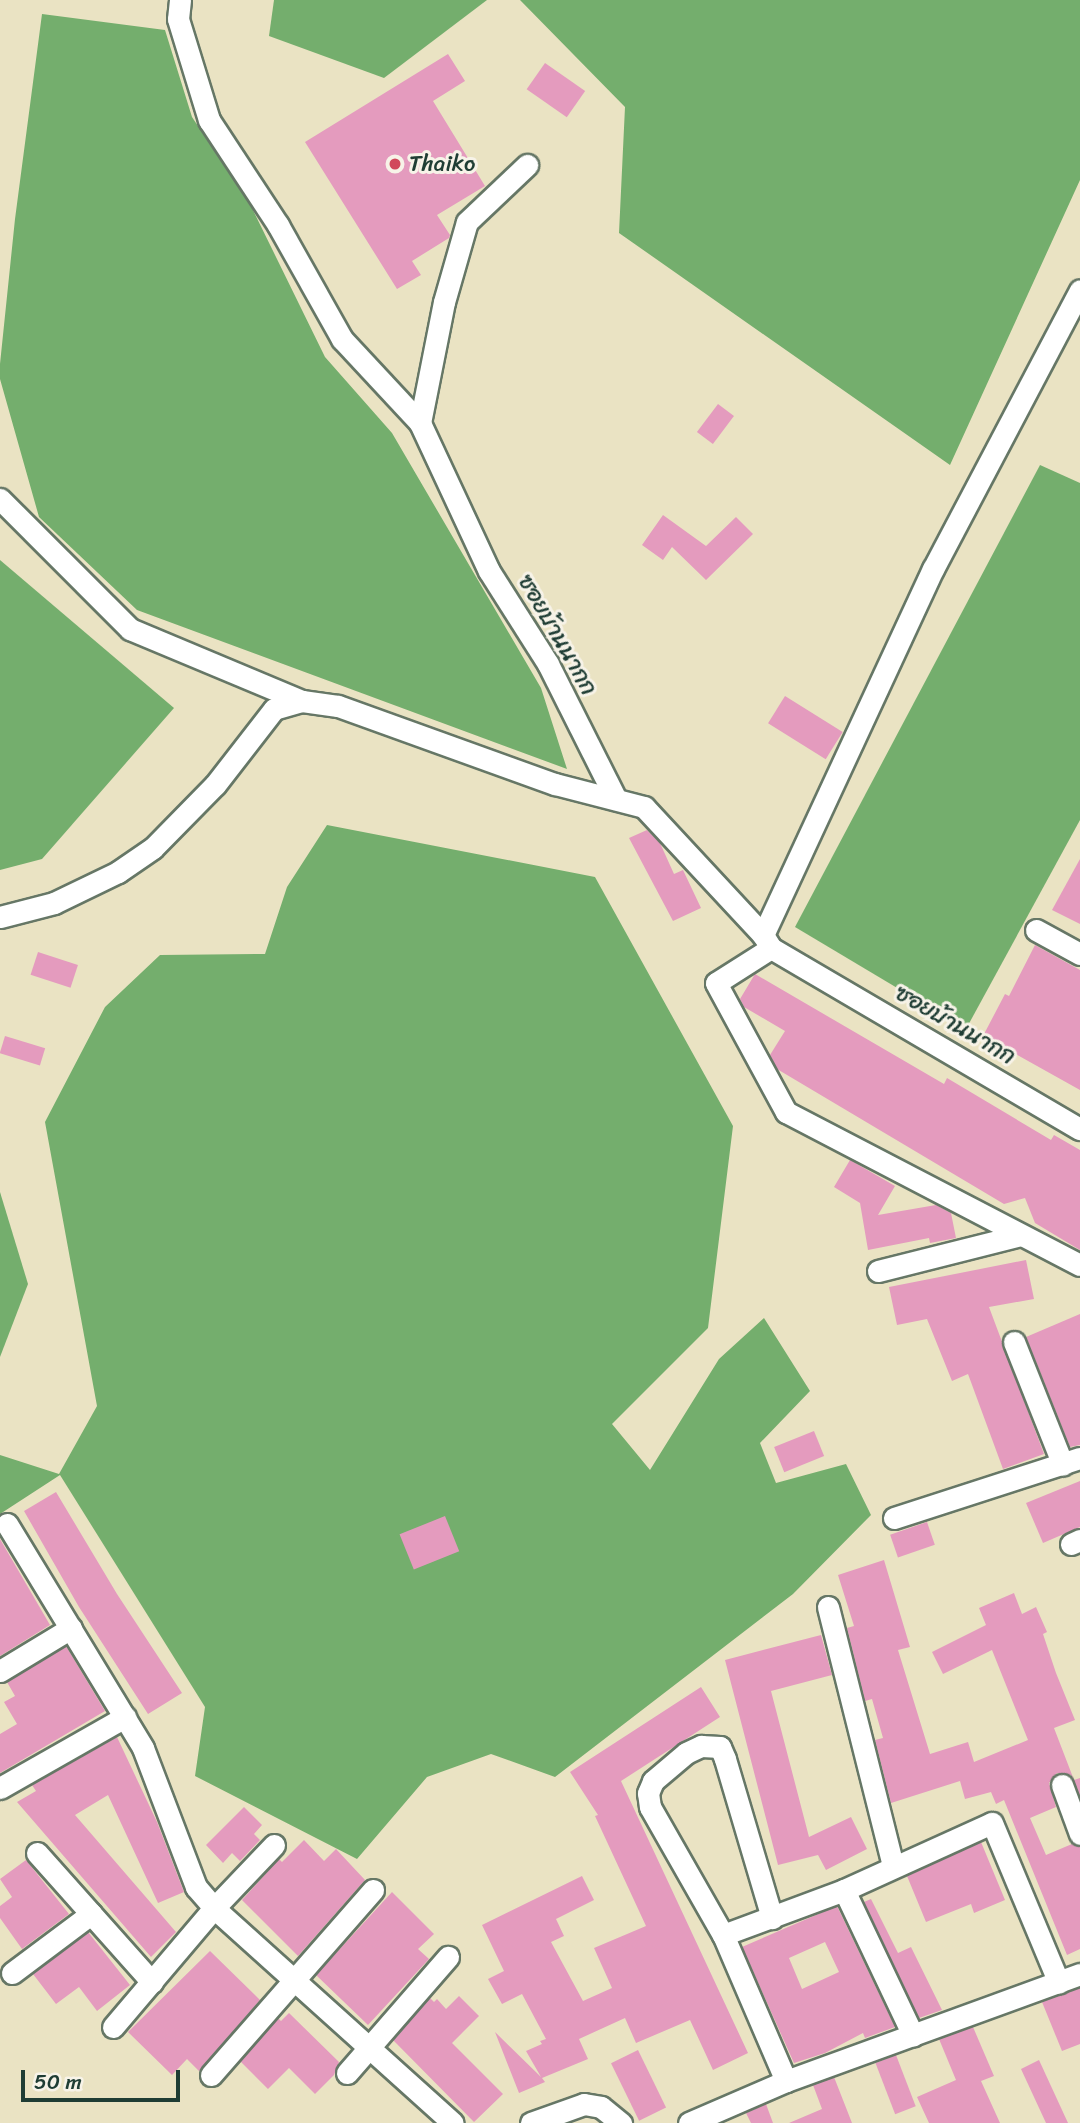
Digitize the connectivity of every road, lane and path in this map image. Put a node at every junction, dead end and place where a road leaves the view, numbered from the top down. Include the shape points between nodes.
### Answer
1 (180, 0) edge
2 (527, 165) dead end
3 (1080, 290) edge
4 (420, 423) junction
5 (0, 499) edge
6 (302, 701) junction
7 (616, 799) junction
8 (0, 917) edge
9 (1036, 930) dead end
10 (767, 942) junction
11 (1080, 954) edge
12 (1080, 1129) edge
13 (1021, 1235) junction
14 (1080, 1265) edge
15 (878, 1271) dead end
16 (1014, 1342) dead end
17 (1071, 1462) edge
18 (894, 1518) dead end
19 (7, 1524) dead end
20 (828, 1607) dead end
21 (71, 1628) junction
22 (0, 1671) edge
23 (125, 1717) junction
24 (1062, 1785) dead end
25 (0, 1788) edge
26 (1080, 1834) edge
27 (274, 1845) dead end
28 (37, 1853) dead end
29 (893, 1866) junction
30 (373, 1890) dead end
31 (844, 1890) junction
32 (214, 1909) junction
33 (91, 1914) junction
34 (772, 1918) junction
35 (723, 1936) junction
36 (448, 1957) dead end
37 (12, 1973) dead end
38 (1080, 1974) edge
39 (295, 1979) junction
40 (152, 1982) junction
41 (1059, 1983) junction
42 (113, 2027) dead end
43 (913, 2035) junction
44 (370, 2047) junction
45 (347, 2074) dead end
46 (211, 2075) dead end
47 (786, 2081) junction
48 (453, 2123) edge
49 (531, 2123) edge
50 (621, 2123) edge
51 (689, 2123) edge

1 - 4 street, ซอยบ้านนากก via 178,19 209,120 278,225 342,339
2 - 4 street via 467,222 444,302
3 - 10 street via 933,569
4 - 7 street, ซอยบ้านนากก via 489,571 548,664
5 - 6 street via 130,629
6 - 7 street via 338,706 555,784
6 - 8 street via 274,709 215,785 153,848 118,872 54,903
7 - 10 street, ซอยบ้านนากก via 644,807
9 - 11 street
10 - 12 street, ซอยบ้านนากก
10 - 13 street via 716,983 786,1112
13 - 14 street
13 - 15 street
16 - 17 street
17 - 18 street
19 - 21 street
20 - 29 street
21 - 22 street
21 - 23 street
23 - 25 street
23 - 32 street via 143,1748 196,1887
24 - 26 street
27 - 32 street
28 - 33 street
29 - 31 street
29 - 41 street via 992,1823
30 - 39 street
31 - 34 street
31 - 43 street
32 - 39 street
32 - 40 street
33 - 37 street
33 - 40 street
34 - 35 street
34 - 35 street via 725,1759 720,1747 701,1746 653,1781 648,1793 650,1807
35 - 47 street
36 - 44 street
38 - 41 street
39 - 44 street
39 - 46 street
40 - 42 street
41 - 43 street
43 - 47 street
44 - 45 street
44 - 48 street
47 - 51 street
49 - 50 street via 584,2104 601,2107

